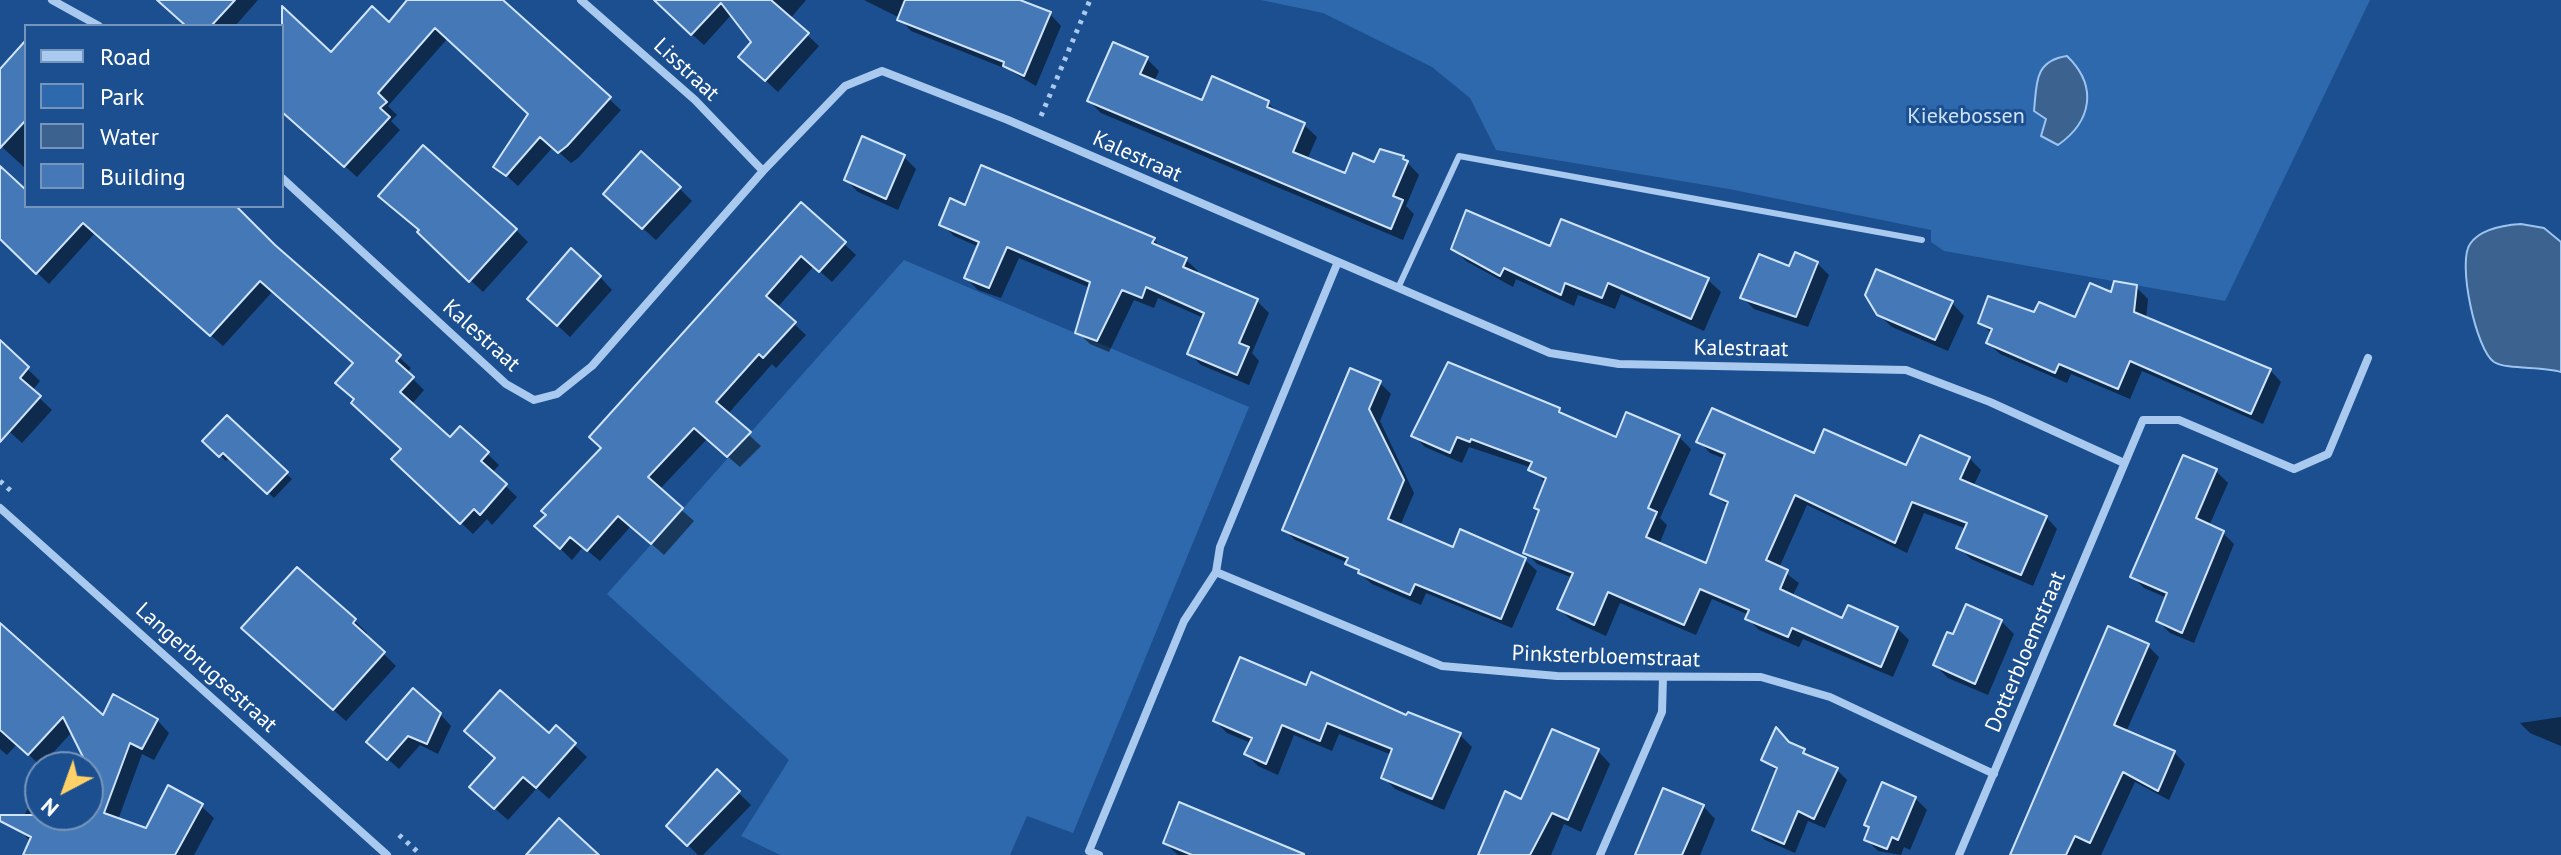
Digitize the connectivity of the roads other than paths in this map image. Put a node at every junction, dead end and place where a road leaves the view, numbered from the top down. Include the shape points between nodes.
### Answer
1 (52, 0) edge
2 (581, 0) edge
3 (95, 24) edge
4 (763, 171) junction
5 (284, 180) edge
6 (1922, 240) dead end
7 (1337, 264) junction
8 (1398, 288) junction
9 (2368, 358) dead end
10 (2124, 463) junction
11 (0, 508) edge
12 (1216, 572) junction
13 (1663, 677) junction
14 (1994, 774) junction
15 (1087, 853) edge
16 (387, 855) edge
17 (1099, 855) edge
18 (1600, 855) edge
19 (1959, 855) edge

1 - 3 street
2 - 4 street, Lisstraat via 695,100
4 - 5 street, Kalestraat via 592,366 557,394 534,400 506,384
4 - 7 street, Kalestraat via 845,86 882,71
6 - 8 lane via 1459,156
7 - 8 street, Kalestraat
7 - 12 street via 1220,547
8 - 10 street, Kalestraat via 1550,353 1619,364 1906,370
9 - 10 street via 2328,454 2294,469 2179,420 2143,420
10 - 14 street, Dotterbloemstraat
11 - 16 street, Langerbrugsestraat
12 - 13 street, Pinksterbloemstraat via 1442,666 1557,676
12 - 15 street via 1184,621
13 - 14 street, Pinksterbloemstraat via 1761,677 1830,697
13 - 18 street via 1662,712
14 - 19 street, Dotterbloemstraat
15 - 17 street

